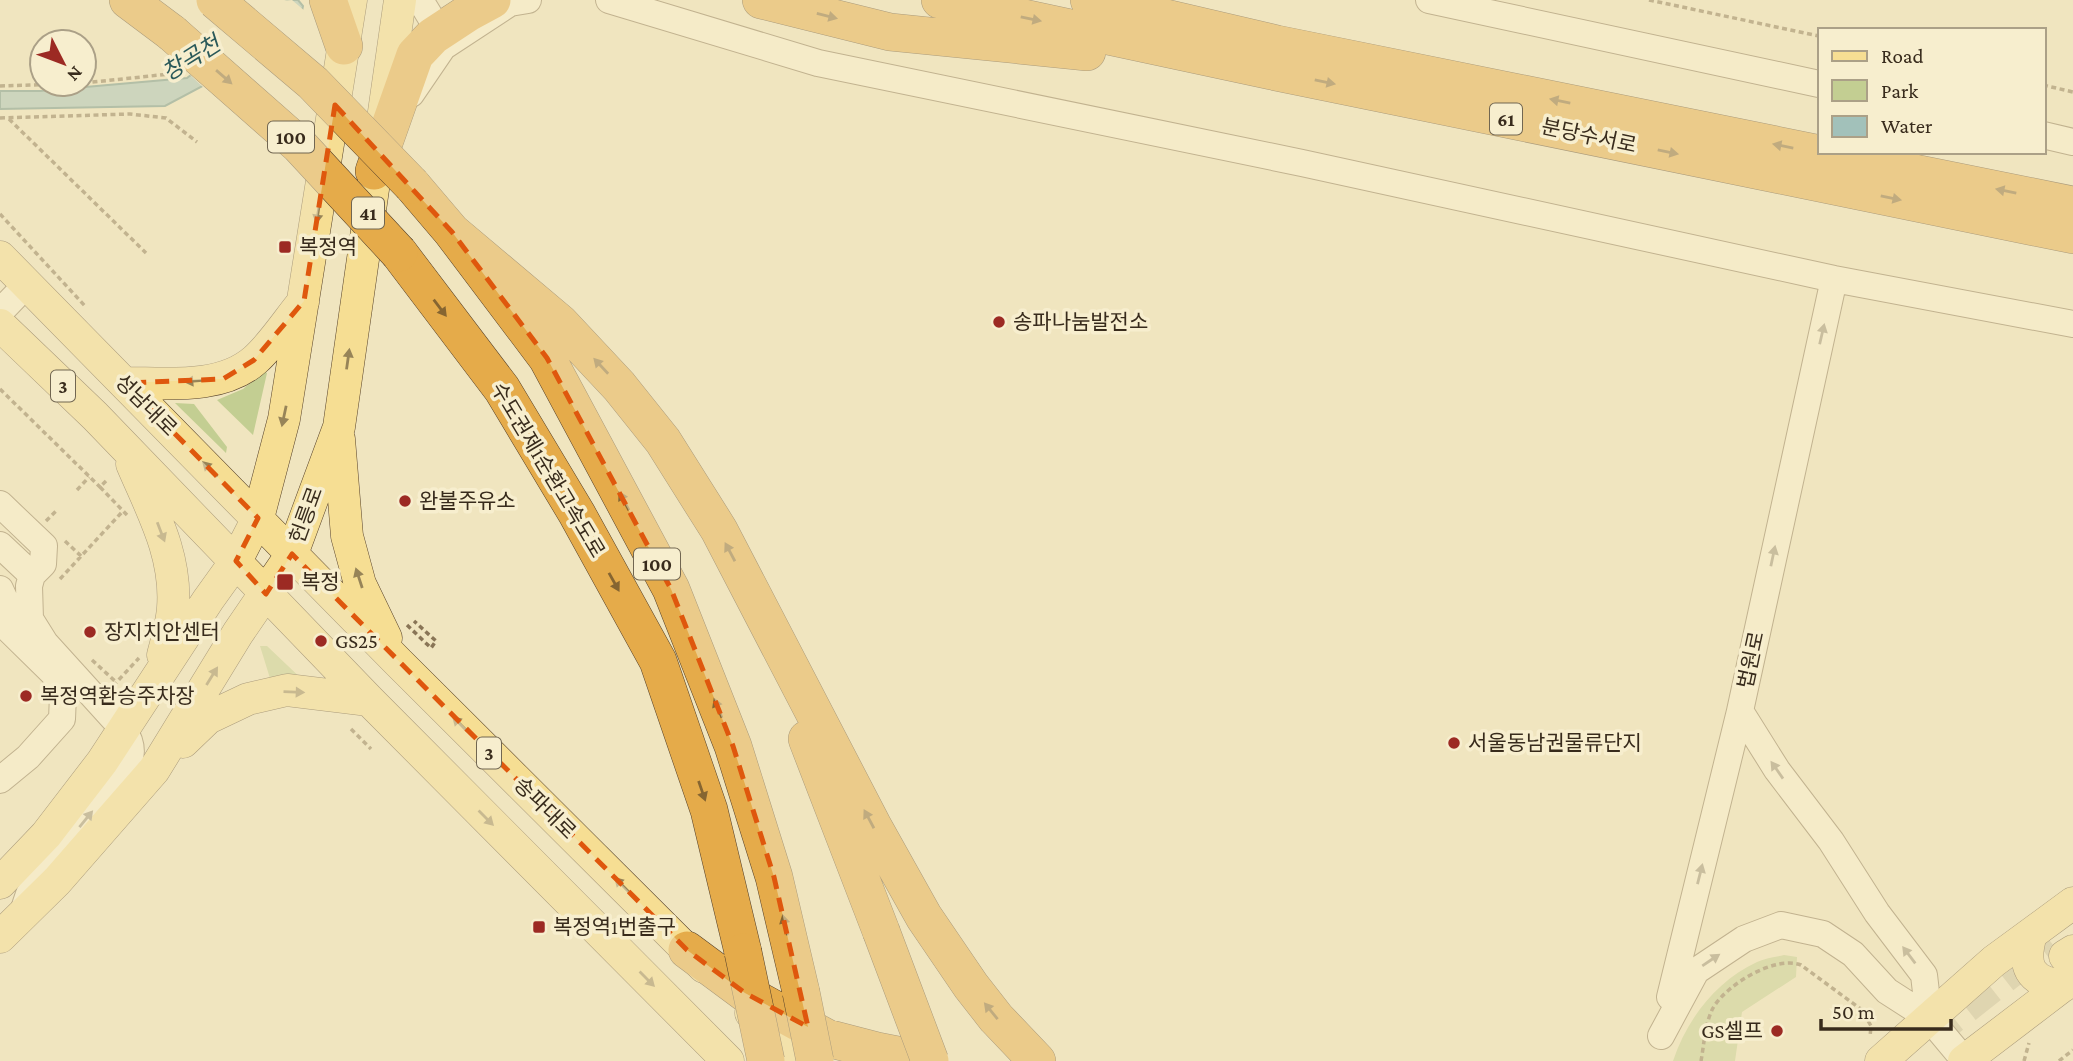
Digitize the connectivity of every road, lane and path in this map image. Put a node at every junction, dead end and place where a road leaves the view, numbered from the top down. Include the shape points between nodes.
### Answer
1 (128, 0) edge
2 (215, 0) edge
3 (328, 0) edge
4 (351, 0) edge
5 (400, 0) edge
6 (468, 0) edge
7 (492, 0) edge
8 (528, 0) edge
9 (609, 0) edge
10 (761, 0) edge
11 (940, 0) edge
12 (1089, 0) edge
13 (1152, 0) edge
14 (1429, 0) edge
15 (1649, 0) edge
16 (426, 9) edge
17 (1818, 36) edge
18 (344, 46) junction
19 (392, 53) junction
20 (1274, 57) junction
21 (192, 71) dead end
22 (98, 82) edge
23 (1818, 84) edge
24 (28, 85) edge
25 (2045, 85) edge
26 (0, 86) edge
27 (2073, 92) edge
28 (0, 118) edge
29 (9, 119) junction
30 (392, 120) junction
31 (2045, 135) edge
32 (197, 142) dead end
33 (2073, 142) edge
34 (374, 171) junction
35 (2073, 205) edge
36 (0, 214) edge
37 (452, 232) junction
38 (2073, 235) edge
39 (146, 253) dead end
40 (8, 269) edge
41 (1835, 279) junction
42 (304, 301) junction
43 (88, 310) dead end
44 (0, 312) edge
45 (2073, 324) edge
46 (0, 325) edge
47 (125, 383) junction
48 (0, 389) edge
49 (338, 427) junction
50 (125, 447) junction
51 (89, 477) junction
52 (100, 488) dead end
53 (77, 490) dead end
54 (0, 504) edge
55 (123, 511) dead end
56 (258, 518) junction
57 (0, 545) edge
58 (292, 554) junction
59 (236, 561) junction
60 (32, 575) junction
61 (58, 581) dead end
62 (0, 589) edge
63 (266, 594) junction
64 (756, 601) junction
65 (0, 621) edge
66 (414, 621) dead end
67 (436, 641) dead end
68 (29, 651) junction
69 (86, 655) dead end
70 (398, 662) junction
71 (159, 676) junction
72 (116, 682) dead end
73 (369, 700) junction
74 (1741, 711) junction
75 (123, 729) junction
76 (351, 729) dead end
77 (372, 749) dead end
78 (154, 770) junction
79 (0, 780) edge
80 (0, 883) edge
81 (2073, 902) edge
82 (11, 926) edge
83 (687, 950) junction
84 (2061, 953) edge
85 (1929, 1018) junction
86 (2073, 1050) edge
87 (1875, 1054) edge
88 (728, 1061) edge
89 (766, 1061) edge
90 (800, 1061) edge
91 (815, 1061) edge
92 (929, 1061) edge
93 (1037, 1061) edge
94 (1701, 1061) edge
95 (1965, 1061) edge
96 (2059, 1061) edge

1 -> 89 highway, 수도권제1순환고속도로 / 100, bridge via 299,145 399,253 502,389 658,661 709,810
2 - 37 highway, 100, bridge via 313,83
3 - 18 highway
4 - 18 main road
5 - 19 main road, 헌릉로 / 41
6 - 16 street via 445,14
7 - 30 highway via 433,36 415,55
8 - 30 street via 510,3 443,47
9 - 41 street via 818,63
10 -> 20 highway via 890,32
11 -> 20 highway, 분당수서로 / 61
12 - 20 highway, 분당수서로 / 61
13 - 20 highway
14 - 23 street
15 - 17 path
16 - 19 street
18 -> 42 main road
19 - 34 main road, 헌릉로 / 41
35 -> 20 highway, 분당수서로 / 61
20 -> 38 highway, 분당수서로 / 61
21 - 22 path
24 - 26 path
25 - 27 path
28 - 29 path
29 - 32 path via 130,114 166,118
29 - 39 path
30 - 34 highway
31 - 33 street
49 -> 34 main road, 헌릉로 / 41
36 - 43 path
64 -> 37 highway via 697,492 642,413 560,323
91 -> 37 highway, 100, bridge via 774,877 737,759 671,589 547,358
40 - 44 street
40 - 47 main road, 성남대로 / 3
41 - 45 street
74 -> 41 street, 법원로
42 -> 47 main road via 254,360 223,379
42 -> 56 main road via 284,419
46 - 50 main road, 성남대로 / 3
56 -> 47 main road, 성남대로 / 3
48 - 51 path
49 - 58 main road, 헌릉로 / 41
70 -> 49 main road via 360,584 346,536
50 - 59 main road, 성남대로 / 3
50 -> 71 main road via 173,568 173,609
51 - 52 path
51 - 53 path
54 - 60 street via 44,546 43,564
55 - 61 path
56 - 58 main road, 성남대로 / 3
56 - 59 main road
57 - 60 street
58 - 63 main road, 헌릉로
58 - 70 main road, 송파대로 / 3
59 - 63 main road, 성남대로 / 3
59 - 71 main road
60 - 75 street via 27,599 30,619 45,643
62 - 68 street
63 - 73 main road, 3
78 -> 63 main road, 헌릉로
64 - 92 highway, bridge
93 -> 64 highway via 984,1003 924,917
65 - 68 street
66 - 67 path
68 - 79 street via 54,674 62,695 62,719
69 - 72 path
83 -> 70 main road, 송파대로 / 3
71 - 75 main road
78 -> 73 main road via 208,718 248,699 287,690
73 -> 88 main road, 3
85 -> 74 street, 법원로 via 1924,975 1777,770
74 - 85 street via 1661,1036 1696,971 1744,939 1781,925 1824,934 1853,954 1887,991
75 - 80 main road via 46,835
82 -> 75 street via 34,884 123,775 132,750
76 - 77 path
78 - 82 main road, 헌릉로 via 85,852
81 - 84 main road
83 - 90 main road, 송파대로 / 3
83 - 92 highway via 745,993 827,1038
84 - 85 main road via 1994,961
84 - 95 main road
85 - 87 main road
85 - 95 street
86 - 96 path
87 - 94 path via 1871,1026 1862,1010 1791,961 1760,969 1716,1003

